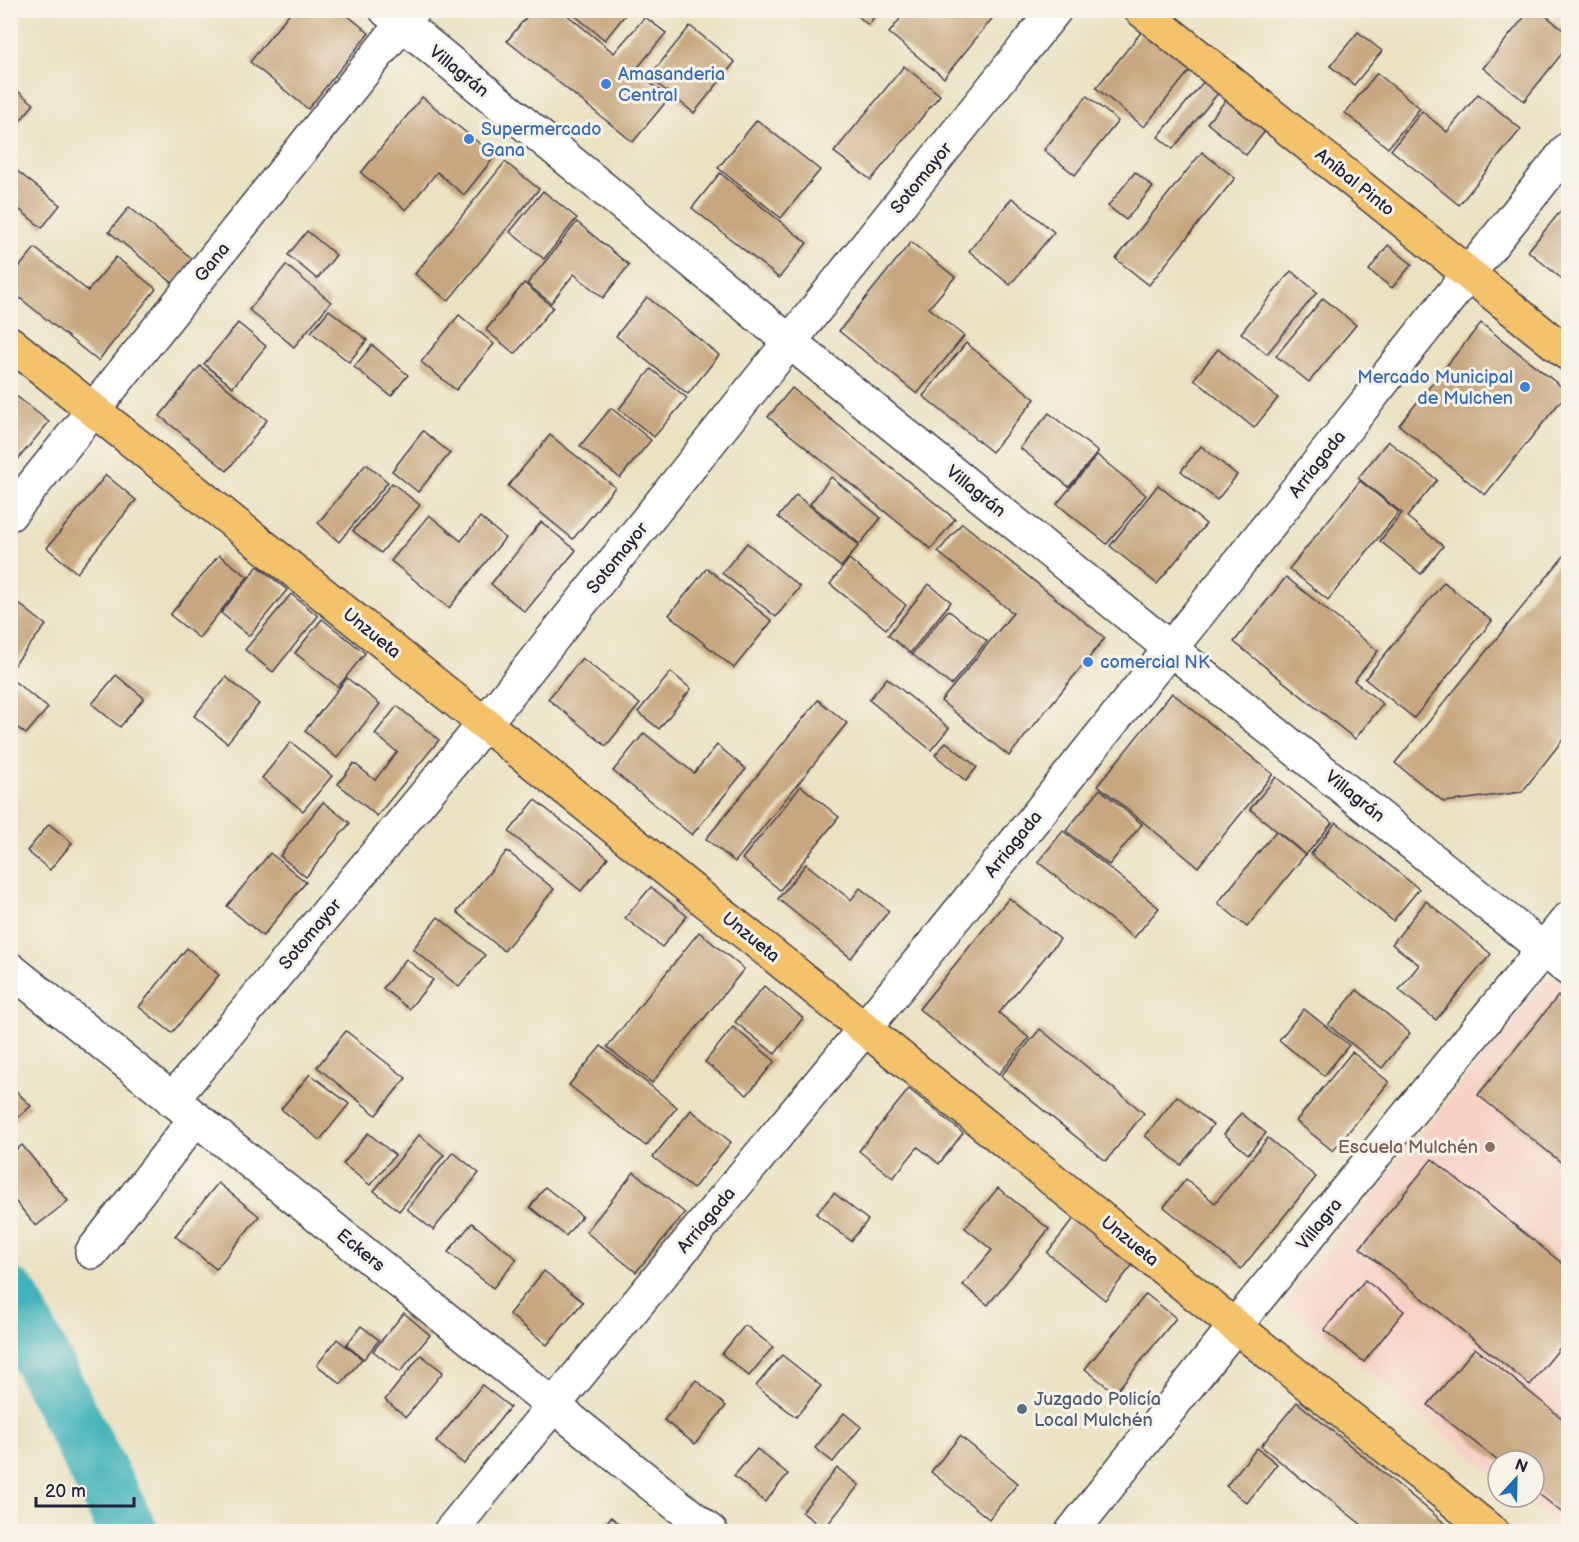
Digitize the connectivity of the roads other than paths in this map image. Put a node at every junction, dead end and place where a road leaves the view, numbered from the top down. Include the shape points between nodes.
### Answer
1 (1055, 10) edge
2 (1141, 10) edge
3 (401, 15) edge
4 (1569, 149) edge
5 (1469, 274) junction
6 (790, 342) junction
7 (10, 343) edge
8 (1569, 354) edge
9 (94, 410) junction
10 (10, 514) edge
11 (1171, 648) junction
12 (484, 723) junction
13 (1569, 919) edge
14 (1556, 959) edge
15 (10, 969) edge
16 (865, 1028) junction
17 (184, 1109) junction
18 (92, 1252) dead end
19 (1235, 1326) junction
20 (553, 1404) junction
21 (450, 1532) edge
22 (711, 1532) edge
23 (1072, 1532) edge
24 (1492, 1532) edge

1 - 6 street, Sotomayor
2 - 5 main road, Aníbal Pinto
3 - 6 street, Villagrán
3 - 9 street, Gana
4 - 5 street, Arriagada
5 - 8 main road, Aníbal Pinto
5 - 11 street, Arriagada
6 - 11 street, Villagrán
6 - 12 street, Sotomayor
7 - 9 main road, Unzueta
9 - 10 street, Gana
9 - 12 main road, Unzueta
11 - 14 street, Villagrán
11 - 16 street, Arriagada
12 - 16 main road, Unzueta
12 - 17 street, Sotomayor
13 - 14 street, Villagra
14 - 19 street, Villagra
15 - 17 street, Eckers
16 - 19 main road, Unzueta
16 - 20 street, Arriagada
17 - 18 street, Sotomayor
17 - 20 street, Eckers
19 - 23 street, Villagra
19 - 24 main road, Unzueta
20 - 21 street, Arriagada
20 - 22 street, Eckers

